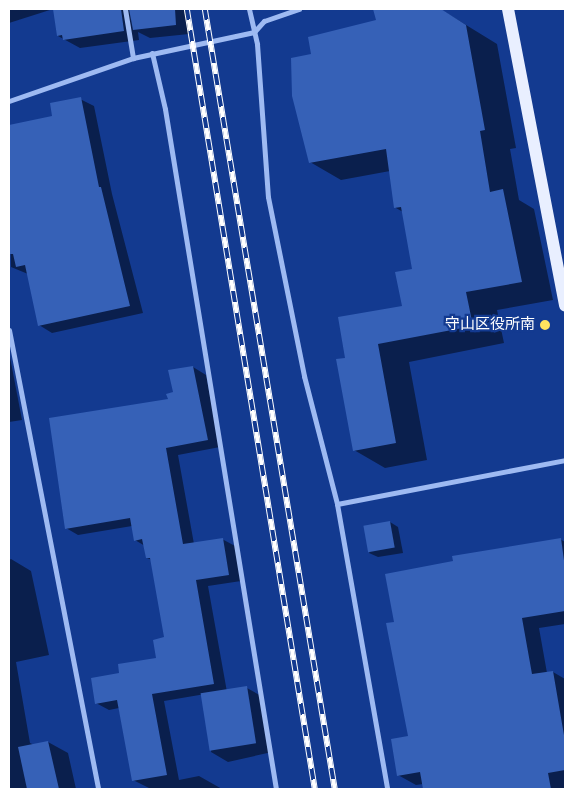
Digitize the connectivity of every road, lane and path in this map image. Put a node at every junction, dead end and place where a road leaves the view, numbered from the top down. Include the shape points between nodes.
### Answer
1 (125, 9) edge
2 (249, 9) edge
3 (299, 9) edge
4 (508, 9) edge
5 (254, 32) junction
6 (152, 53) junction
7 (133, 58) junction
8 (9, 101) edge
9 (563, 282) edge
10 (565, 306) edge
11 (9, 330) edge
12 (565, 460) edge
13 (337, 504) junction
14 (98, 789) edge
15 (276, 789) edge
16 (387, 789) edge

1 - 7 street
2 - 5 street
3 - 5 street via 264,21
4 - 9 main road
5 - 6 street
5 - 13 street via 268,197 304,376
6 - 7 street
6 - 15 street via 165,109
7 - 8 street
9 - 10 main road
11 - 14 street
12 - 13 street
13 - 16 street

